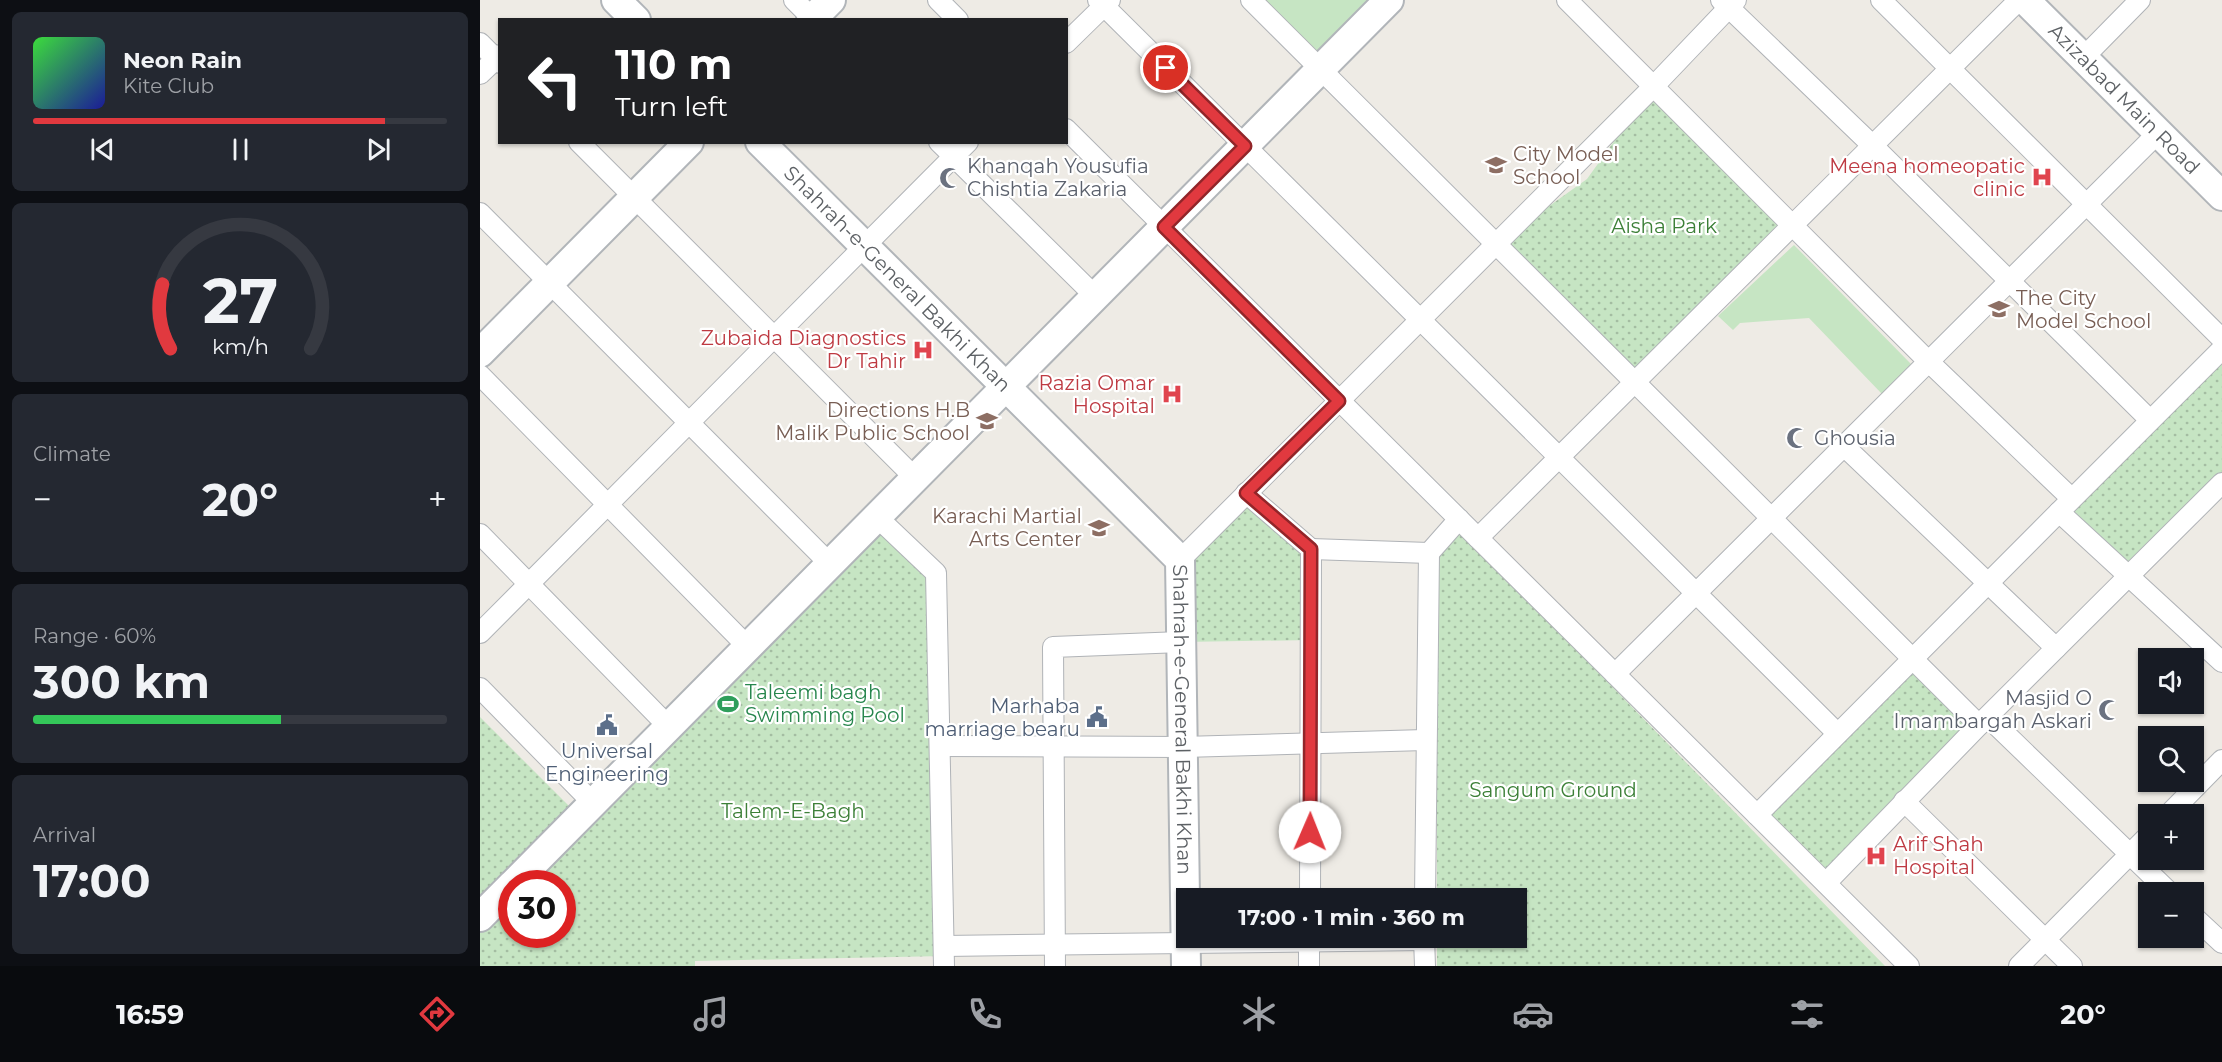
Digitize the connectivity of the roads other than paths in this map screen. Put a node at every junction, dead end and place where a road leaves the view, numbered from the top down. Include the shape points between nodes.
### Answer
1 (616, 0) edge
2 (938, 0) edge
3 (1251, 0) edge
4 (1389, 0) edge
5 (1568, 0) edge
6 (1881, 0) edge
7 (2019, 0) edge
8 (2025, 0) edge
9 (2140, 0) edge
10 (1104, 2) edge
11 (1729, 3) edge
12 (634, 18) edge
13 (956, 18) edge
14 (1068, 41) edge
15 (480, 43) edge
16 (2083, 58) junction
17 (498, 59) edge
18 (1320, 69) junction
19 (1950, 69) junction
20 (480, 74) edge
21 (1653, 87) junction
22 (1068, 131) edge
23 (2158, 133) junction
24 (581, 144) edge
25 (687, 144) edge
26 (762, 144) edge
27 (941, 144) edge
28 (966, 144) edge
29 (1245, 146) junction
30 (1873, 146) junction
31 (953, 157) junction
32 (2222, 196) edge
33 (634, 198) junction
34 (2087, 204) junction
35 (480, 213) edge
36 (1793, 226) junction
37 (1164, 227) junction
38 (1496, 244) junction
39 (865, 247) junction
40 (2010, 281) junction
41 (550, 283) junction
42 (1095, 296) junction
43 (1420, 320) junction
44 (774, 337) junction
45 (2222, 339) edge
46 (2222, 349) edge
47 (480, 353) edge
48 (1929, 362) junction
49 (480, 375) edge
50 (1636, 383) junction
51 (1006, 386) junction
52 (1339, 401) junction
53 (2150, 420) junction
54 (689, 422) junction
55 (1844, 446) junction
56 (1560, 458) junction
57 (915, 478) junction
58 (2221, 486) edge
59 (1246, 493) junction
60 (608, 505) junction
61 (2065, 505) junction
62 (877, 517) junction
63 (1771, 518) junction
64 (1459, 519) junction
65 (480, 534) edge
66 (1478, 538) junction
67 (1311, 549) junction
68 (1429, 553) junction
69 (1180, 560) junction
70 (830, 564) junction
71 (2127, 576) junction
72 (1988, 582) junction
73 (529, 584) junction
74 (1696, 593) junction
75 (480, 633) edge
76 (1181, 642) junction
77 (748, 647) junction
78 (2056, 648) junction
79 (1912, 658) junction
80 (2222, 662) edge
81 (1615, 674) junction
82 (480, 688) edge
83 (1984, 721) junction
84 (669, 727) junction
85 (1837, 733) junction
86 (1425, 740) junction
87 (1311, 744) junction
88 (940, 746) junction
89 (1054, 747) junction
90 (1183, 747) junction
91 (2222, 760) edge
92 (1904, 801) junction
93 (593, 803) junction
94 (2179, 804) edge
95 (1757, 815) junction
96 (2138, 846) edge
97 (2129, 855) junction
98 (526, 870) edge
99 (2158, 882) edge
100 (1826, 883) junction
101 (1310, 888) edge
102 (1425, 888) edge
103 (498, 898) edge
104 (480, 917) edge
105 (2204, 926) edge
106 (2045, 940) junction
107 (2222, 943) edge
108 (1055, 944) junction
109 (944, 946) junction
110 (1235, 948) edge
111 (1309, 948) edge
112 (1424, 948) edge
113 (1186, 954) edge
114 (944, 966) edge
115 (1055, 966) edge
116 (1309, 966) edge
117 (1425, 966) edge
118 (1909, 966) edge
119 (2019, 966) edge
120 (2072, 966) edge

1 - 12 street
2 - 13 street
3 - 18 street
4 - 18 street
5 - 21 street
6 - 19 street
7 - 19 street
8 - 16 street, Azizabad Main Road
9 - 16 street
10 - 14 street
10 - 29 street
11 - 21 street
11 - 30 street
15 - 17 street
16 - 23 street, Azizabad Main Road
17 - 20 street
18 - 29 street
18 - 38 street
19 - 30 street
19 - 34 street
21 - 36 street
21 - 38 street
22 - 37 street
23 - 32 street, Azizabad Main Road
23 - 34 street
24 - 33 street
25 - 33 street
26 - 39 street, Shahrah-e-General Bakhi Khan
27 - 31 street
28 - 31 street
29 - 37 street
29 - 43 street
30 - 36 street
30 - 40 street
31 - 39 street
31 - 42 street
33 - 41 street
33 - 44 street
34 - 40 street
34 - 45 street
35 - 41 street
36 - 48 street
36 - 50 street
37 - 42 street
37 - 52 street
38 - 43 street
38 - 50 street
39 - 44 street
39 - 51 street, Shahrah-e-General Bakhi Khan
40 - 48 street
40 - 53 street
41 - 47 street
41 - 54 street
42 - 51 street
43 - 52 street
43 - 56 street
44 - 54 street
44 - 57 street
46 - 53 street
48 - 55 street
48 - 61 street
49 - 60 street
50 - 56 street
50 - 63 street
51 - 57 street
51 - 69 street, Shahrah-e-General Bakhi Khan
52 - 59 street
52 - 64 street
53 - 61 street
54 - 60 street
54 - 70 street
55 - 63 street
55 - 72 street
56 - 66 street
56 - 74 street
57 - 62 street
58 - 71 street
59 - 67 street
59 - 69 street
60 - 73 street
60 - 77 street
61 - 71 street
61 - 72 street
62 - 70 street
62 - 88 street via 936,573
63 - 74 street
63 - 79 street
64 - 66 street
64 - 68 street
65 - 73 street
66 - 81 street
67 - 68 street
67 - 87 street
68 - 86 street
69 - 76 street, Shahrah-e-General Bakhi Khan
70 - 77 street
71 - 78 street
71 - 80 street
72 - 78 street
72 - 79 street
73 - 75 street
73 - 84 street
74 - 81 street
74 - 85 street
76 - 89 street via 1053,647
76 - 90 street, Shahrah-e-General Bakhi Khan
77 - 84 street
78 - 83 street
79 - 83 street
79 - 85 street
81 - 95 street
82 - 93 street
83 - 92 street
83 - 97 street
84 - 93 street
85 - 95 street
86 - 87 street
86 - 102 street
87 - 90 street
87 - 101 street
88 - 89 street
88 - 109 street
89 - 90 street
89 - 108 street
90 - 113 street, Shahrah-e-General Bakhi Khan
91 - 94 street
92 - 100 street
92 - 106 street
93 - 98 street
95 - 100 street
96 - 97 street
97 - 99 street
97 - 106 street
100 - 118 street
103 - 104 street
105 - 107 street
106 - 119 street
106 - 120 street
108 - 109 street
108 - 113 street
108 - 115 street
109 - 114 street
110 - 113 street
111 - 116 street
112 - 117 street

